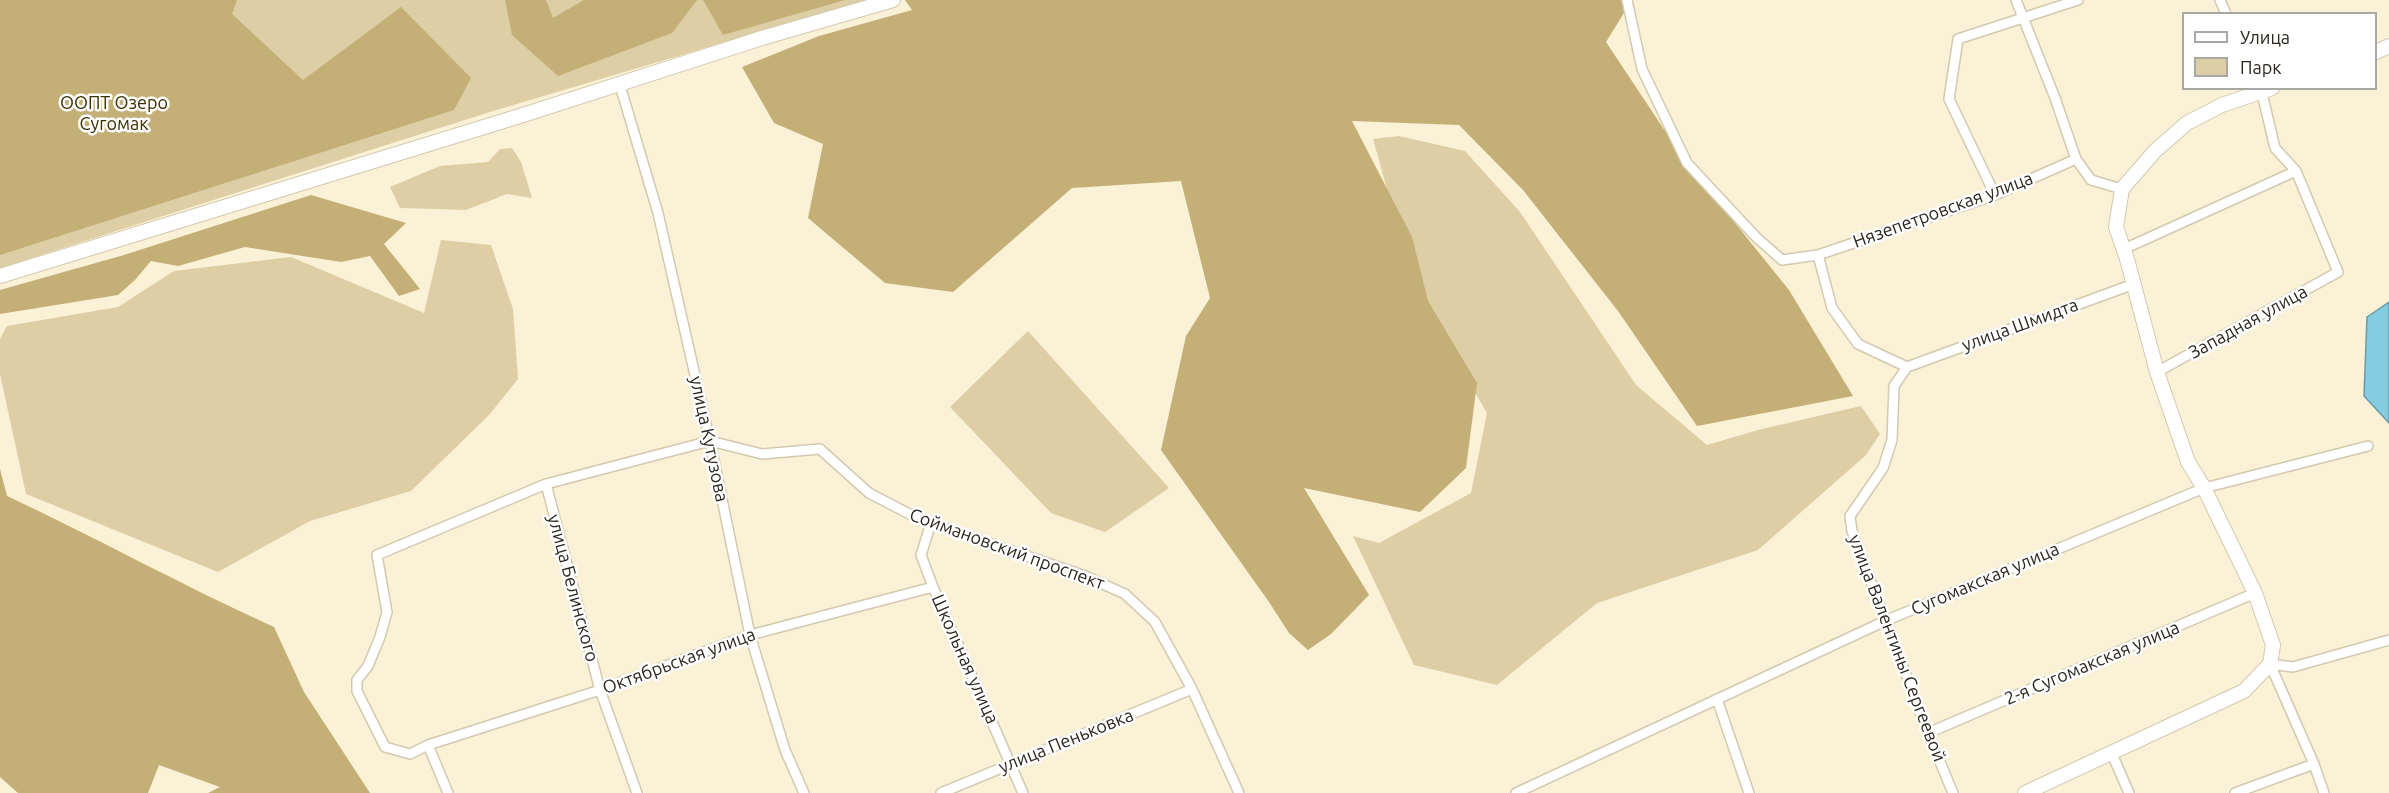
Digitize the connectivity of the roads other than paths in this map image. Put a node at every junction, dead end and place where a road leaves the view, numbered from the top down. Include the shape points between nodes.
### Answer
1 (893, 0) edge
2 (1627, 0) edge
3 (2016, 0) edge
4 (2078, 0) edge
5 (2023, 19) junction
6 (619, 82) junction
7 (2265, 90) edge
8 (2076, 159) junction
9 (2296, 171) junction
10 (2122, 189) junction
11 (1995, 195) junction
12 (2124, 249) junction
13 (1818, 255) junction
14 (0, 276) edge
15 (2134, 284) junction
16 (1906, 367) junction
17 (2157, 372) junction
18 (710, 441) junction
19 (2368, 446) dead end
20 (546, 484) junction
21 (2204, 488) junction
22 (931, 523) junction
23 (933, 587) junction
24 (2255, 593) junction
25 (1885, 621) junction
26 (750, 635) junction
27 (2389, 640) edge
28 (2270, 664) junction
29 (1192, 689) junction
30 (600, 690) junction
31 (1717, 699) junction
32 (1928, 733) junction
33 (428, 745) junction
34 (2112, 754) junction
35 (1010, 763) junction
36 (2314, 764) junction
37 (448, 793) edge
38 (637, 793) edge
39 (804, 793) edge
40 (941, 793) edge
41 (1023, 793) edge
42 (1239, 793) edge
43 (1516, 793) edge
44 (1749, 793) edge
45 (1953, 793) edge
46 (2025, 793) edge
47 (2128, 793) edge
48 (2235, 793) edge
49 (2324, 793) edge

1 - 6 main road
2 - 13 street via 1642,69 1687,163 1782,260
3 - 5 street
4 - 5 street
5 - 8 street
5 - 11 street via 1958,39 1949,99
6 - 14 main road
6 - 18 street, улица Кутузова via 658,213
7 - 9 street via 2274,148
7 - 10 main road via 2187,123 2155,151
8 - 10 street via 2091,180
8 - 11 street, Нязепетровская улица
9 - 12 street
9 - 17 street, Западная улица via 2338,272
10 - 12 main road via 2116,227
11 - 13 street, Нязепетровская улица
12 - 15 main road
13 - 16 street via 1832,309 1858,344
15 - 16 street, улица Шмидта
15 - 17 main road
16 - 25 street, улица Валентины Сергеевой via 1894,386 1892,440 1883,468 1851,516 1852,531
17 - 21 main road via 2188,462
18 - 20 street
18 - 22 street, Соймановский проспект via 762,454 820,449 869,493
18 - 26 street, улица Кутузова
19 - 21 street, Сугомакская улица
20 - 30 street, улица Белинского
20 - 33 street, Октябрьская улица via 377,555 387,612 368,666 357,681 357,692 385,747 410,754
21 - 24 main road
21 - 25 street, Сугомакская улица
22 - 23 street, Школьная улица via 921,555
22 - 29 street, Соймановский проспект via 1085,576 1125,594 1155,622
23 - 26 street, Октябрьская улица
23 - 35 street, Школьная улица
24 - 28 main road via 2273,645
24 - 32 street, 2-я Сугомакская улица
25 - 31 street, Сугомакская улица
25 - 32 street, улица Валентины Сергеевой
26 - 30 street, Октябрьская улица
26 - 39 street, улица Кутузова via 784,750
27 - 28 street via 2293,667
28 - 34 main road via 2244,691
28 - 36 street
29 - 35 street, улица Пеньковка
29 - 42 street, Соймановский проспект
30 - 33 street, Октябрьская улица
30 - 38 street, улица Белинского
31 - 43 street, Сугомакская улица
31 - 44 street
32 - 45 street, улица Валентины Сергеевой
33 - 37 street
34 - 46 main road
34 - 47 street
35 - 40 street, улица Пеньковка
35 - 41 street, Школьная улица
36 - 48 street
36 - 49 street

